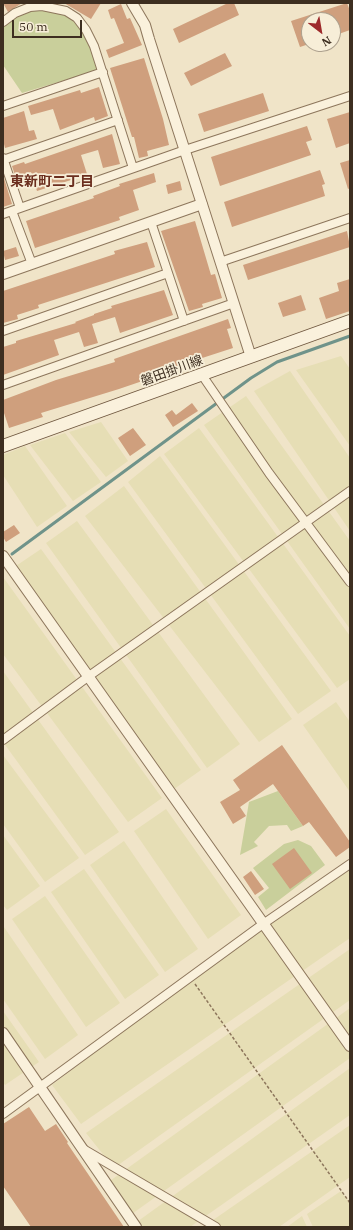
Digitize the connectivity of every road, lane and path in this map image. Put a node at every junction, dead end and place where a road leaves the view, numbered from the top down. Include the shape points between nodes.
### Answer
1 (132, 3) edge
2 (3, 22) edge
3 (102, 72) junction
4 (350, 96) edge
5 (3, 106) edge
6 (118, 120) junction
7 (185, 150) junction
8 (3, 160) edge
9 (133, 168) junction
10 (202, 204) junction
11 (16, 209) junction
12 (3, 214) edge
13 (350, 219) edge
14 (152, 222) junction
15 (220, 262) junction
16 (32, 264) junction
17 (168, 273) junction
18 (3, 274) edge
19 (234, 303) junction
20 (184, 321) junction
21 (350, 321) edge
22 (3, 331) edge
23 (251, 357) junction
24 (202, 375) junction
25 (3, 385) edge
26 (3, 446) edge
27 (350, 491) edge
28 (306, 521) junction
29 (3, 556) edge
30 (350, 582) edge
31 (89, 676) junction
32 (3, 740) edge
33 (350, 864) edge
34 (263, 924) junction
35 (190, 977) junction
36 (3, 1033) edge
37 (350, 1046) edge
38 (41, 1086) junction
39 (3, 1114) edge
40 (85, 1150) junction
41 (350, 1203) edge
42 (136, 1227) edge
43 (216, 1227) edge

1 - 7 street via 145,26
2 - 3 street via 15,13 30,7 54,7 66,11 77,18 86,30
3 - 5 street
3 - 6 street
4 - 7 street
6 - 8 street
6 - 9 street
7 - 9 street
7 - 10 street
8 - 11 street
9 - 11 street
10 - 14 street
10 - 15 street
11 - 12 street
11 - 16 street
13 - 15 street
14 - 16 street
14 - 17 street
15 - 19 street
16 - 18 street
17 - 20 street
17 - 22 street
19 - 20 street
19 - 23 street
20 - 25 street
21 - 23 main road, 磐田掛川線
23 - 24 main road, 磐田掛川線
24 - 26 main road, 磐田掛川線
24 - 28 street via 269,473
27 - 28 street
28 - 30 street
28 - 31 street
29 - 31 street
31 - 32 street
31 - 34 street
33 - 34 street
34 - 35 street
34 - 37 street
35 - 38 street
35 - 41 path
36 - 38 street
38 - 39 street
38 - 40 street
40 - 42 street
40 - 43 street

